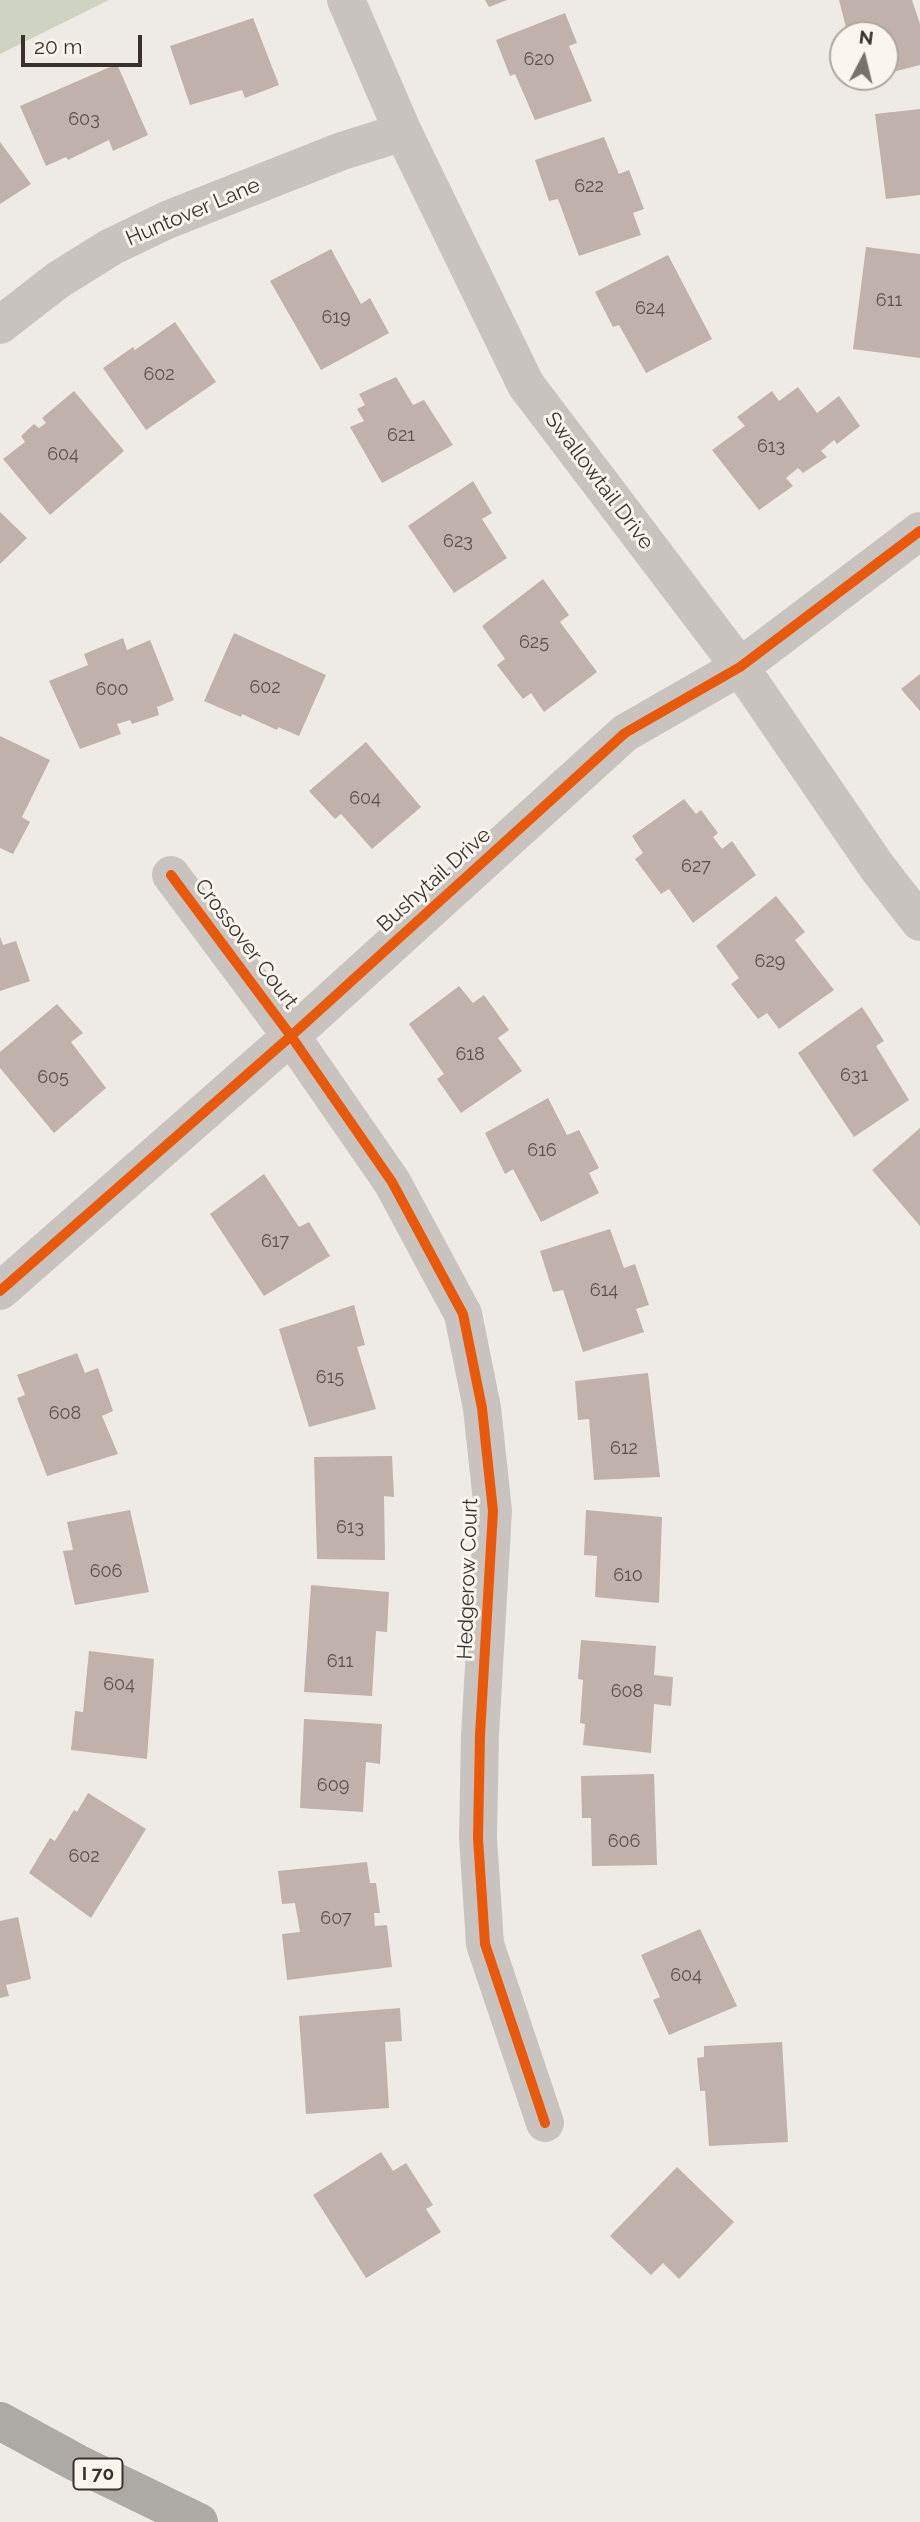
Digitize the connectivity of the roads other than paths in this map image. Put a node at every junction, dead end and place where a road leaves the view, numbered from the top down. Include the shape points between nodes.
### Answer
1 (346, 0) edge
2 (403, 132) junction
3 (0, 325) edge
4 (920, 531) edge
5 (740, 667) junction
6 (171, 875) dead end
7 (920, 922) edge
8 (291, 1036) junction
9 (0, 1291) edge
10 (545, 2123) dead end
11 (0, 2421) edge
12 (199, 2522) edge

1 - 2 street, Swallowtail Drive
2 - 3 street, Huntover Lane via 342,151 167,220 58,280
2 - 5 street, Swallowtail Drive via 526,385
4 - 5 street, Bushytail Drive
5 - 7 street, Swallowtail Drive
5 - 8 street, Bushytail Drive via 625,733
6 - 8 street, Crossover Court
8 - 9 street, Bushytail Drive
8 - 10 street, Hedgerow Court via 392,1182 463,1314 482,1408 492,1511 478,1838 485,1944
11 - 12 highway, I 70

